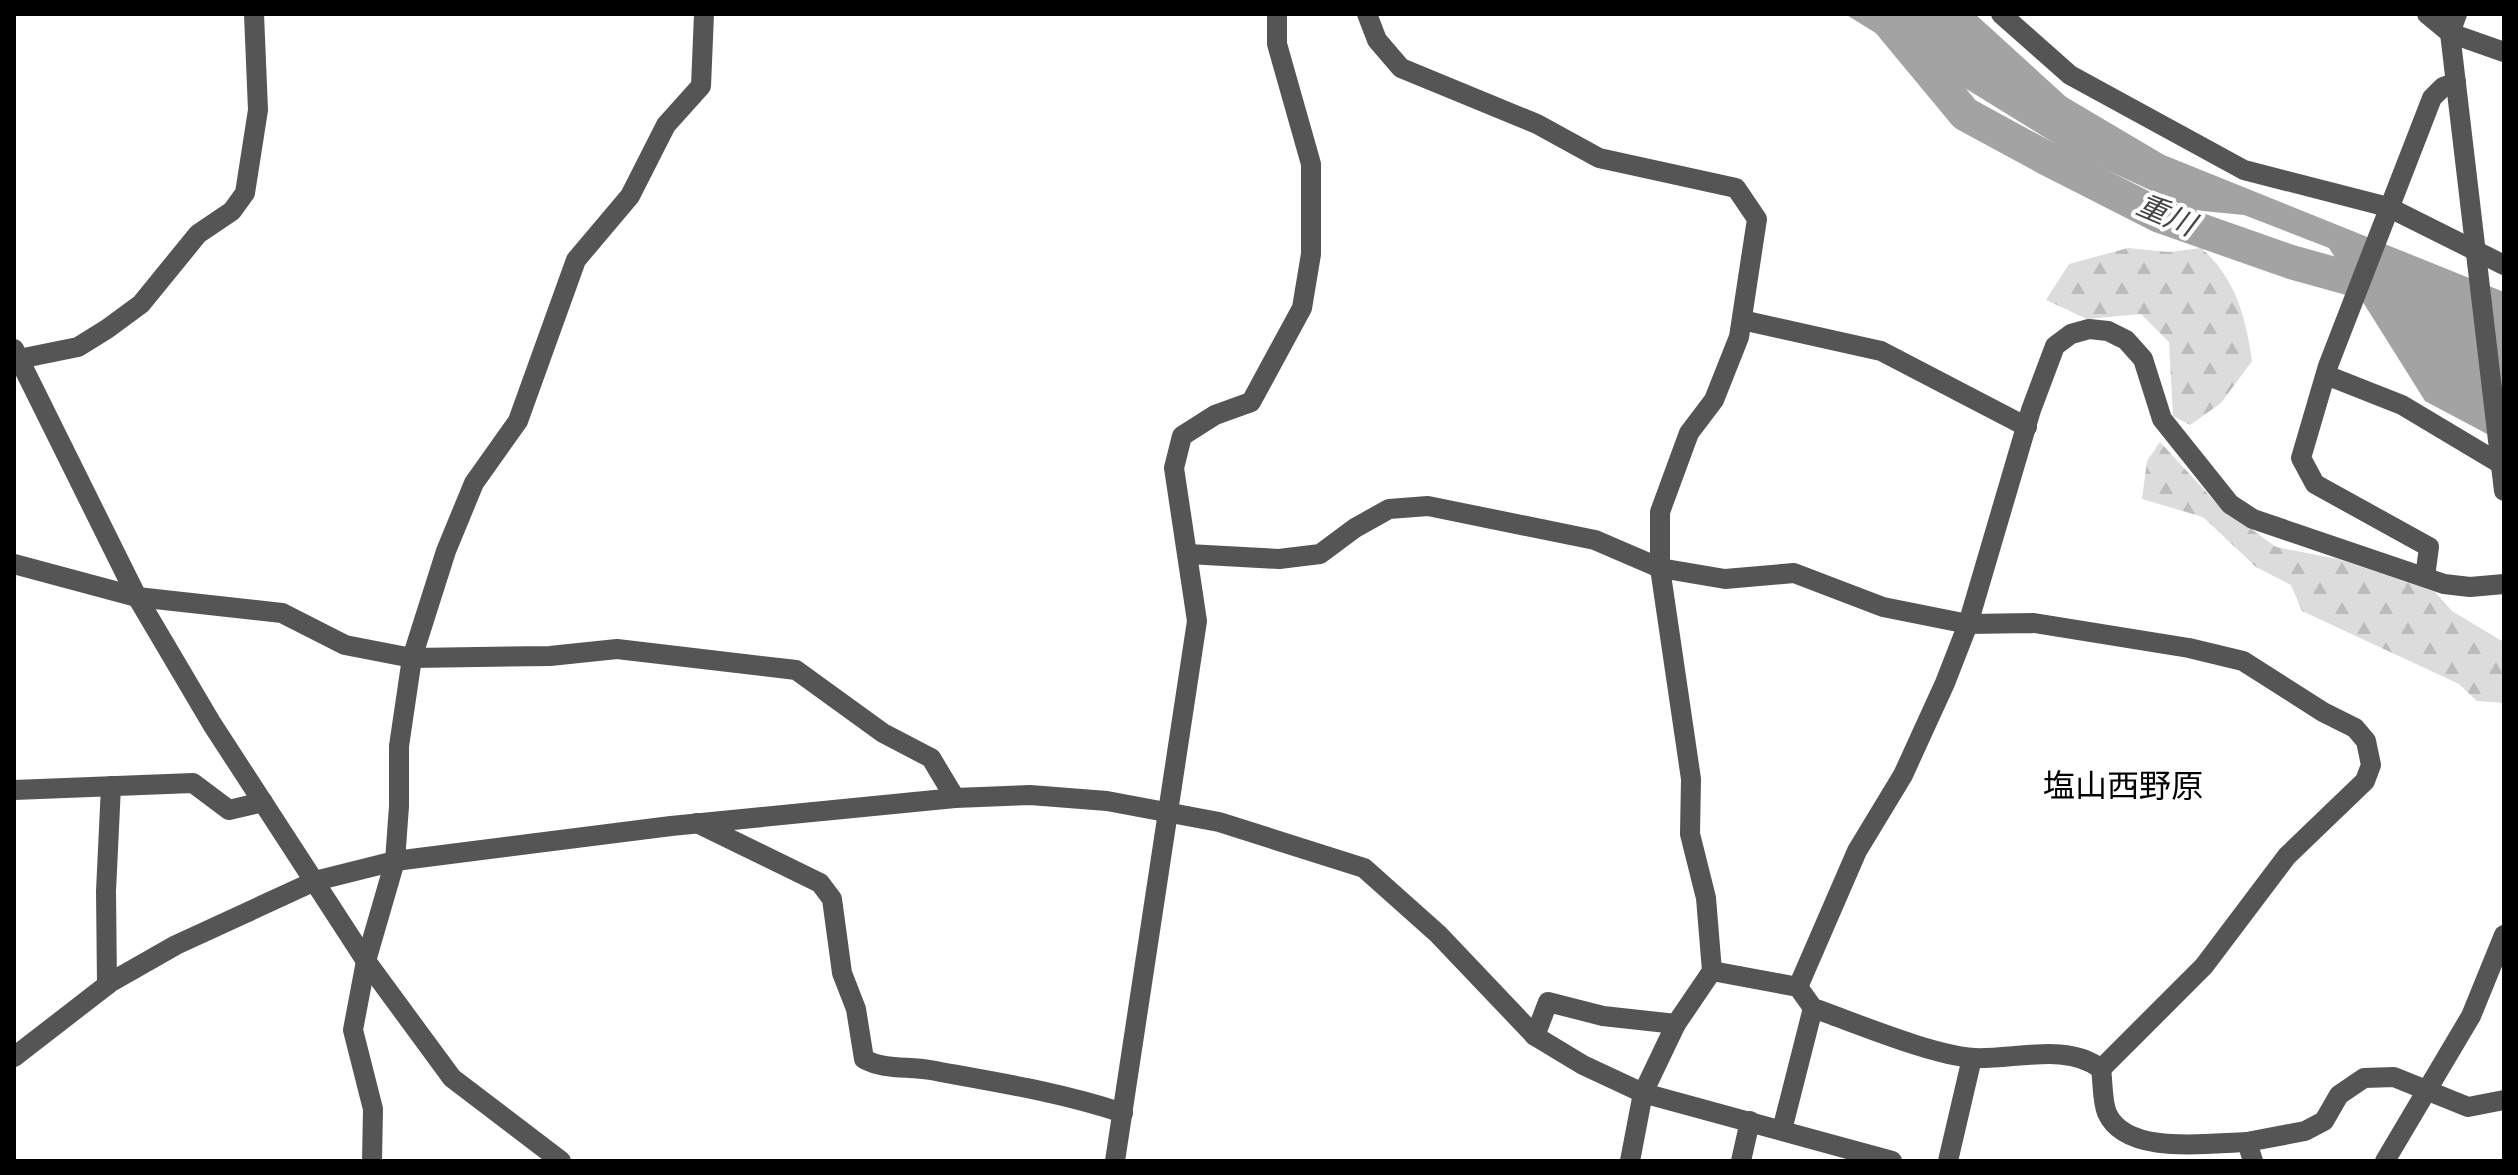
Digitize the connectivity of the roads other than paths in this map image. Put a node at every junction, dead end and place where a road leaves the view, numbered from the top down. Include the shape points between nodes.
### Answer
1 (254, 14) edge
2 (704, 14) edge
3 (1277, 14) edge
4 (1367, 14) edge
5 (2001, 14) edge
6 (2427, 14) edge
7 (2454, 23) edge
8 (2504, 52) edge
9 (2456, 82) junction
10 (2387, 210) junction
11 (2476, 252) junction
12 (2504, 265) edge
13 (1742, 320) junction
14 (16, 356) edge
15 (2327, 371) junction
16 (2027, 427) junction
17 (2499, 463) junction
18 (2504, 491) edge
19 (1188, 554) junction
20 (14, 564) edge
21 (1660, 568) junction
22 (2425, 577) junction
23 (2504, 584) edge
24 (137, 597) junction
25 (1968, 624) junction
26 (412, 658) junction
27 (111, 786) junction
28 (14, 790) edge
29 (955, 798) junction
30 (263, 802) junction
31 (1169, 813) junction
32 (697, 823) junction
33 (395, 861) junction
34 (315, 881) junction
35 (2504, 935) edge
36 (366, 961) junction
37 (1712, 971) junction
38 (107, 985) junction
39 (1798, 987) junction
40 (1813, 1008) junction
41 (1676, 1024) junction
42 (1535, 1036) junction
43 (14, 1057) edge
44 (1972, 1058) junction
45 (2101, 1069) junction
46 (2429, 1091) junction
47 (1643, 1093) junction
48 (2504, 1100) edge
49 (1123, 1113) junction
50 (1750, 1121) junction
51 (1782, 1130) junction
52 (2250, 1151) edge
53 (372, 1161) edge
54 (561, 1161) edge
55 (1115, 1161) edge
56 (1630, 1161) edge
57 (1741, 1161) edge
58 (1892, 1161) edge
59 (1948, 1161) edge
60 (2385, 1161) edge

1 - 14 street via 258,110 245,193 232,211 198,234 141,304 107,329 78,347
2 - 26 street via 701,86 666,125 630,196 576,260 518,421 474,483
3 - 19 street via 1277,44 1311,164 1311,254 1302,308 1251,402 1215,415 1182,436 1174,468
4 - 13 street via 1377,40 1401,68 1537,124 1599,158 1736,188 1757,219
5 - 10 street via 2070,75 2244,170
6 - 7 street
7 - 8 street
7 - 9 street
9 - 10 street via 2432,98
9 - 11 street
10 - 11 street
10 - 15 street
11 - 12 street
11 - 17 street
13 - 16 street via 1881,351
13 - 21 street via 1714,400 1689,433 1660,512
14 - 24 street
15 - 17 street via 2402,405
15 - 22 street via 2301,458 2315,484 2429,547
16 - 22 street via 2055,346 2071,334 2108,331 2126,340 2143,359 2162,419 2230,504 2253,519
16 - 25 street
17 - 18 street
19 - 21 street via 1279,559 1320,554 1389,509 1428,506 1595,540
19 - 31 street via 1197,621
20 - 24 street
21 - 25 street via 1725,579 1794,573 1883,607
21 - 37 street via 1691,779 1690,834 1706,898
22 - 23 street via 2470,587
24 - 26 street via 282,613 345,645
24 - 30 street
25 - 39 street via 1909,762 1857,851
25 - 45 street via 2034,623 2243,661 2355,728 2366,741 2371,765 2356,793 2337,804 2287,856 2204,966
26 - 29 street via 550,656 617,649 796,670 883,733 931,758
26 - 33 street via 399,746
27 - 28 street
27 - 30 street via 193,783 229,810
27 - 38 street
29 - 31 street via 1030,795
29 - 32 street
30 - 34 street
31 - 42 street via 1282,839 1364,868 1438,934
31 - 49 street
32 - 33 street
32 - 49 street via 820,883 832,899 842,973 856,1009 864,1059 876,1066 1065,1094
33 - 34 street
33 - 36 street
34 - 36 street
34 - 38 street via 176,945
35 - 46 street via 2471,1016
36 - 53 street via 353,1030 373,1109
36 - 54 street via 452,1078
37 - 39 street
37 - 41 street
38 - 43 street
39 - 40 street
40 - 44 street
40 - 51 street
41 - 42 street via 1603,1016 1548,1002
41 - 47 street
42 - 47 street
44 - 45 street via 2049,1055 2089,1059
44 - 59 street
45 - 52 street via 2107,1112 2122,1133 2169,1145
46 - 48 street via 2468,1107
46 - 52 street via 2394,1077 2364,1078 2339,1095 2324,1121
46 - 60 street
47 - 50 street
47 - 56 street
49 - 55 street
50 - 51 street
50 - 57 street
51 - 58 street

